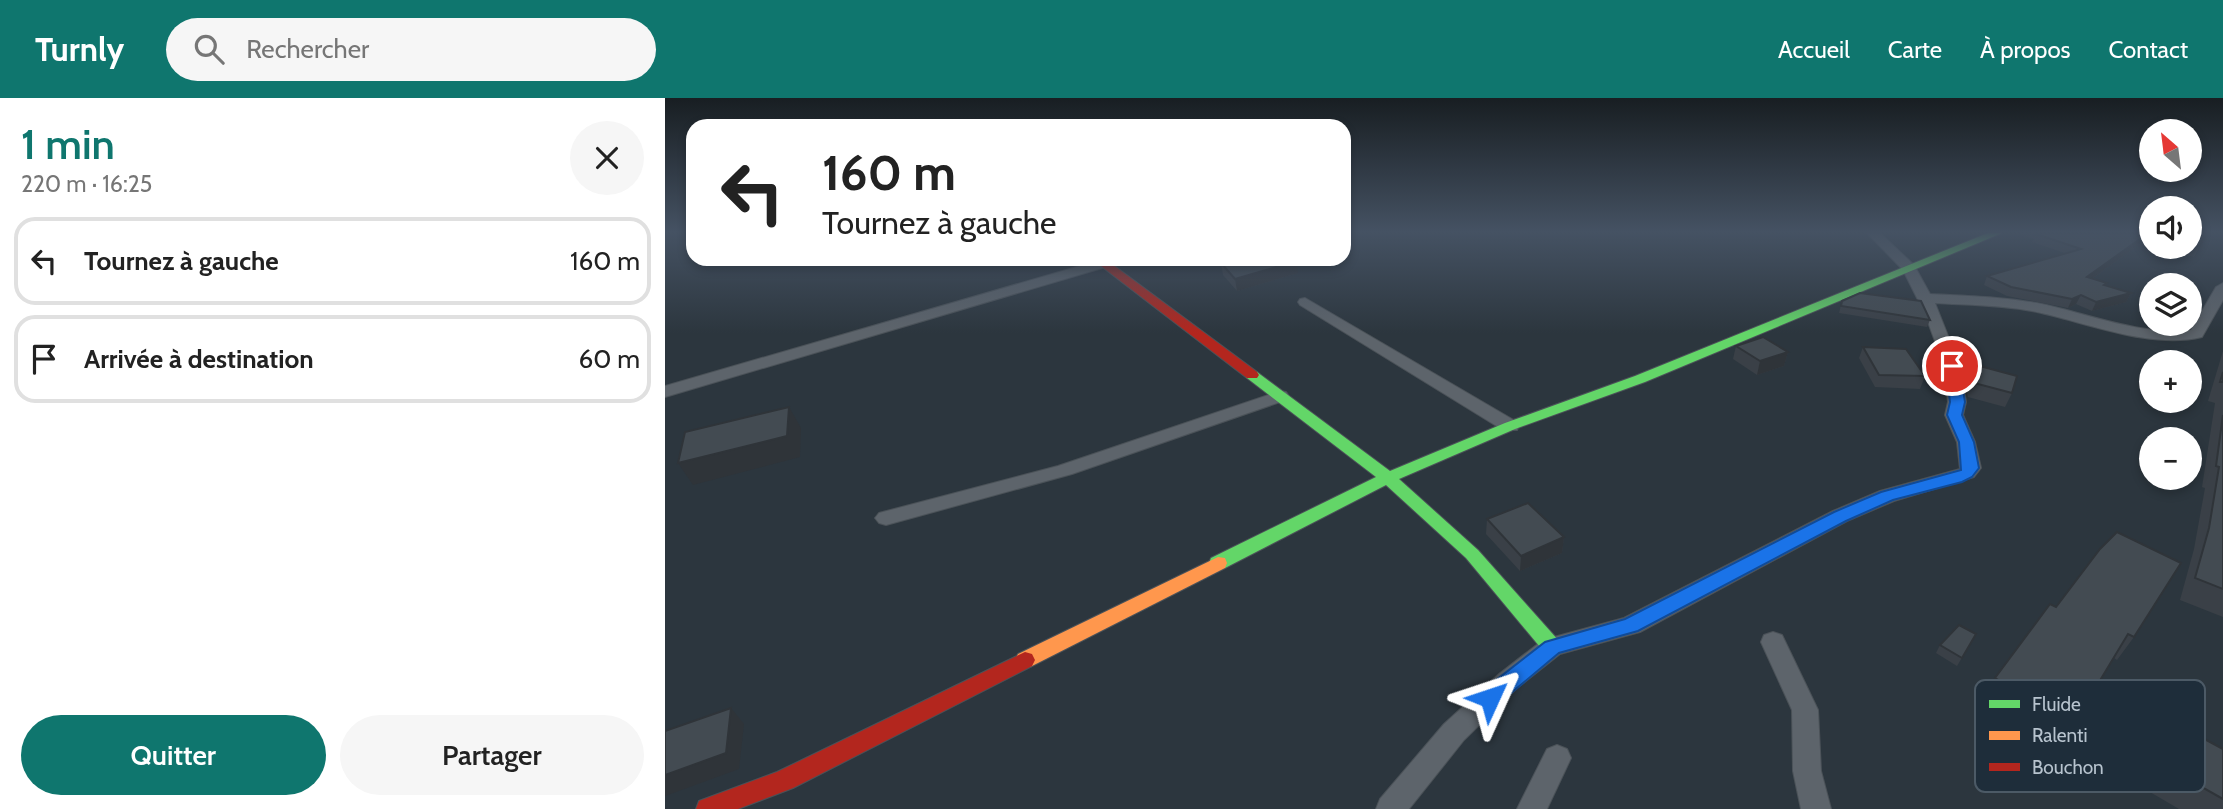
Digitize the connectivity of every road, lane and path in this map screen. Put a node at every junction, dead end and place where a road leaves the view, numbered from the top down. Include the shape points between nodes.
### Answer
1 (1085, 266) edge
2 (1108, 266) edge
3 (1914, 266) edge
4 (1909, 268) junction
5 (2223, 288) edge
6 (1926, 298) junction
7 (1305, 302) dead end
8 (665, 393) edge
9 (1280, 397) junction
10 (1510, 426) junction
11 (1388, 478) junction
12 (886, 518) dead end
13 (1773, 642) dead end
14 (1552, 647) junction
15 (1557, 758) dead end
16 (708, 809) edge
17 (1391, 809) edge
18 (1532, 809) edge
19 (1816, 809) edge

1 - 8 street
2 - 9 street
3 - 4 street
4 - 6 street
4 - 10 street via 1640,379
5 - 6 street via 2196,334 2188,337 2026,306
6 - 14 street via 1952,366 1957,402 1954,415 1966,442 1971,468 1967,473 1887,496 1840,516 1631,625
7 - 10 street
9 - 11 street
9 - 12 street via 1065,470
10 - 11 street
11 - 14 street via 1472,554
11 - 16 street via 785,780
13 - 19 street via 1805,710 1807,771
14 - 17 street via 1454,732
15 - 18 street

